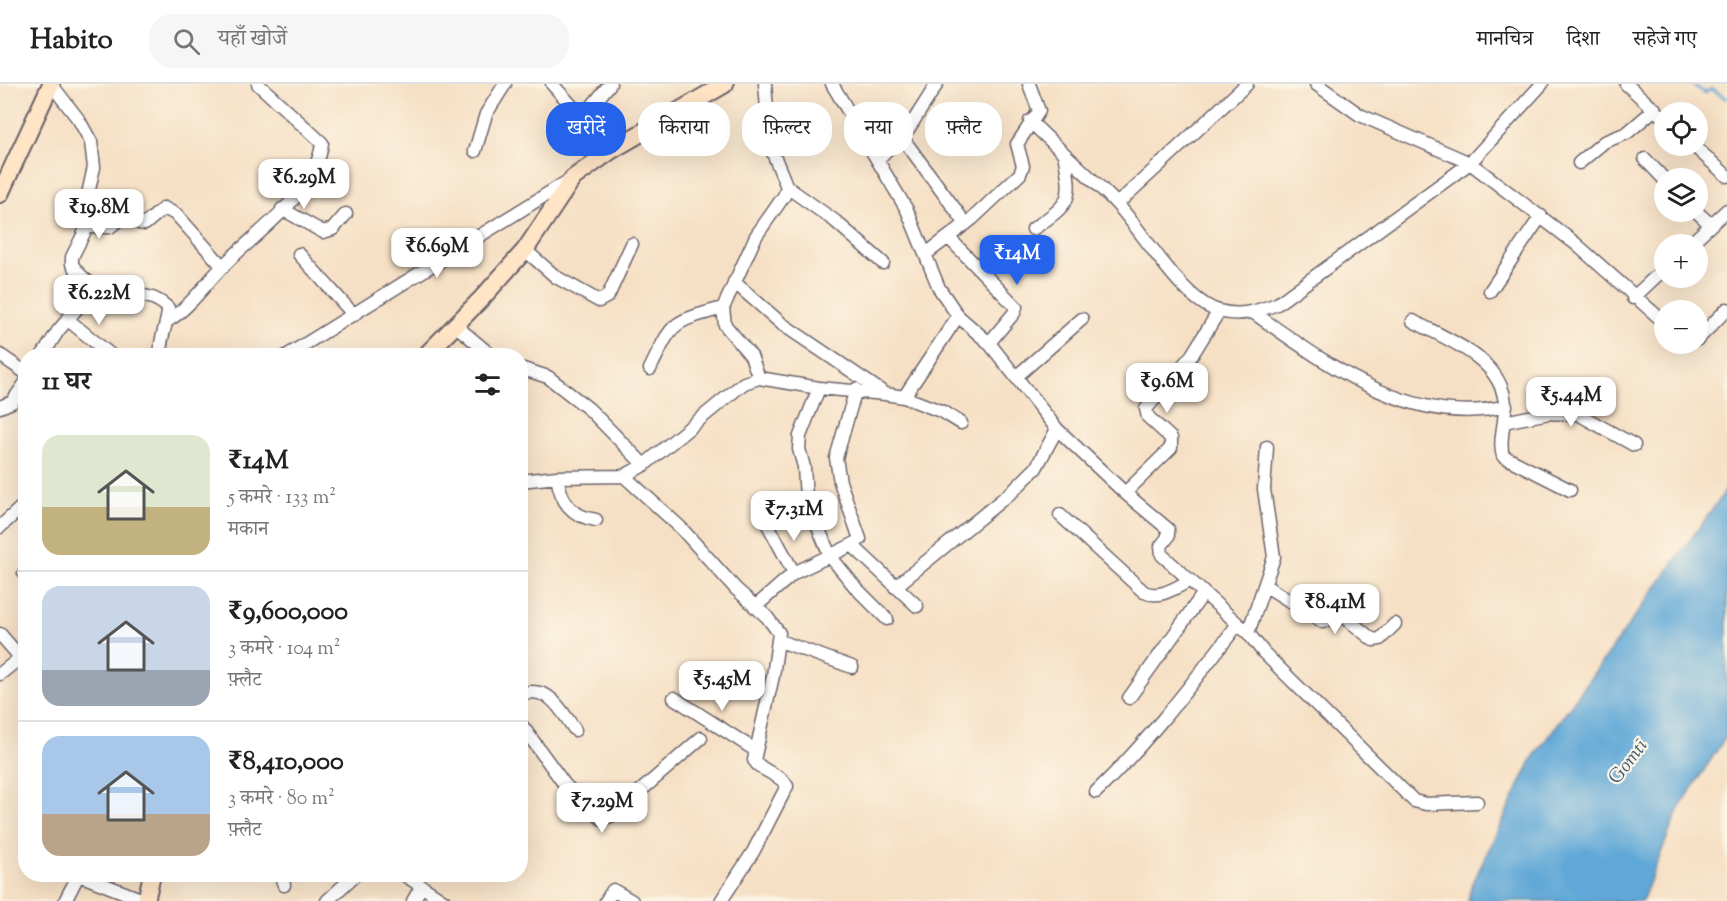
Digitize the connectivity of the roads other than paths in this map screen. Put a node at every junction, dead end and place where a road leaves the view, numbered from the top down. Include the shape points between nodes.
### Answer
1 (51, 84) edge
2 (258, 84) edge
3 (505, 84) edge
4 (552, 84) edge
5 (610, 84) edge
6 (725, 84) edge
7 (765, 84) edge
8 (832, 84) edge
9 (937, 84) edge
10 (1029, 84) edge
11 (1247, 84) edge
12 (1316, 84) edge
13 (1542, 84) edge
14 (1626, 84) edge
15 (569, 102) edge
16 (595, 102) edge
17 (1654, 108) edge
18 (1654, 110) edge
19 (913, 120) edge
20 (1030, 121) junction
21 (626, 142) edge
22 (475, 151) dead end
23 (913, 152) edge
24 (1064, 154) junction
25 (604, 156) edge
26 (881, 156) edge
27 (1705, 156) edge
28 (1645, 159) dead end
29 (877, 160) junction
30 (1470, 163) junction
31 (1579, 163) dead end
32 (1654, 168) edge
33 (1727, 176) edge
34 (573, 178) junction
35 (787, 187) junction
36 (0, 194) edge
37 (1117, 204) junction
38 (282, 209) junction
39 (1727, 210) edge
40 (346, 214) dead end
41 (1541, 216) junction
42 (1708, 222) edge
43 (966, 224) junction
44 (1711, 225) junction
45 (87, 227) junction
46 (1033, 229) dead end
47 (1701, 234) edge
48 (949, 238) junction
49 (633, 244) dead end
50 (525, 250) junction
51 (299, 254) dead end
52 (926, 254) junction
53 (883, 263) dead end
54 (223, 267) junction
55 (1654, 278) edge
56 (734, 282) junction
57 (95, 287) junction
58 (1490, 291) dead end
59 (1633, 298) junction
60 (723, 308) junction
61 (1727, 309) edge
62 (1219, 311) junction
63 (1254, 313) junction
64 (1654, 314) edge
65 (354, 315) junction
66 (958, 316) junction
67 (67, 319) junction
68 (1082, 319) dead end
69 (169, 320) junction
70 (1413, 321) dead end
71 (455, 326) junction
72 (1708, 329) edge
73 (989, 343) junction
74 (47, 348) edge
75 (102, 348) edge
76 (162, 348) edge
77 (299, 348) edge
78 (433, 348) edge
79 (482, 348) edge
80 (0, 355) edge
81 (18, 367) edge
82 (650, 369) dead end
83 (528, 371) edge
84 (1017, 376) junction
85 (759, 378) junction
86 (819, 388) junction
87 (856, 389) junction
88 (18, 393) edge
89 (885, 394) junction
90 (904, 397) junction
91 (1506, 406) junction
92 (0, 407) edge
93 (1504, 422) junction
94 (961, 423) dead end
95 (1058, 429) junction
96 (1634, 445) dead end
97 (1267, 447) dead end
98 (644, 465) junction
99 (624, 476) junction
100 (557, 477) junction
101 (528, 481) edge
102 (1570, 490) dead end
103 (1125, 493) junction
104 (18, 511) edge
105 (1060, 515) dead end
106 (596, 520) dead end
107 (768, 525) dead end
108 (0, 528) edge
109 (852, 545) junction
110 (830, 556) junction
111 (794, 573) junction
112 (1189, 581) junction
113 (1266, 586) junction
114 (895, 587) junction
115 (1203, 594) junction
116 (917, 606) dead end
117 (755, 607) junction
118 (887, 619) dead end
119 (1238, 624) junction
120 (1395, 624) dead end
121 (1248, 633) junction
122 (0, 634) edge
123 (780, 641) junction
124 (18, 655) edge
125 (18, 664) edge
126 (852, 668) dead end
127 (0, 674) edge
128 (528, 692) edge
129 (674, 698) dead end
130 (1129, 698) dead end
131 (575, 730) dead end
132 (528, 734) edge
133 (701, 738) dead end
134 (755, 750) junction
135 (1096, 792) dead end
136 (1477, 802) dead end
137 (75, 882) edge
138 (97, 882) edge
139 (150, 882) edge
140 (347, 882) edge
141 (414, 882) edge
142 (421, 887) junction
143 (64, 901) edge
144 (146, 901) edge
145 (327, 901) edge
146 (413, 901) edge
147 (444, 901) edge
148 (606, 901) edge
149 (632, 901) edge
150 (721, 901) edge

1 - 36 street
1 - 45 street via 80,120 91,142 94,167 86,203
2 - 38 street via 322,143 318,166
3 - 22 street via 486,114
4 - 15 street
5 - 16 street
6 - 21 street
7 - 35 street via 770,146
8 - 29 street
9 - 19 street
10 - 20 street via 1039,111
11 - 37 street
12 - 30 street via 1360,115
13 - 30 street
14 - 17 street
18 - 31 street via 1627,133 1604,142
20 - 24 street
20 - 43 street via 1017,144 1023,166 1020,174
23 - 43 street
24 - 37 street
24 - 46 street via 1070,184 1066,202
25 - 34 street
26 - 29 street
27 - 33 street
28 - 32 street
29 - 52 street via 908,210
30 - 41 street
30 - 63 street via 1277,304
34 - 50 street
34 - 65 street
35 - 53 street via 835,221
35 - 56 street via 756,236
37 - 62 street via 1185,287 1200,302
38 - 40 street via 322,232 333,229
38 - 54 street
39 - 44 street
41 - 58 street
41 - 59 street
42 - 44 street
43 - 48 street
44 - 47 street
45 - 54 street via 110,227 125,216 145,224 164,208 177,215
45 - 57 street via 72,264
48 - 52 street
48 - 73 street via 1016,307
49 - 50 street via 608,296 599,301 556,277
50 - 71 street
51 - 65 street
52 - 66 street via 939,288
54 - 69 street via 182,312
55 - 59 street
56 - 60 street
56 - 89 street via 782,324
57 - 67 street
57 - 69 street via 110,294 141,295 162,302 168,308
59 - 64 street
60 - 82 street via 681,320 670,329
60 - 85 street via 725,325 751,356
61 - 72 street
62 - 63 street
62 - 103 street via 1192,355 1146,409 1148,417 1172,438 1171,448
63 - 91 street via 1313,354 1373,388 1411,404 1471,413
65 - 77 street
66 - 73 street
66 - 90 street
67 - 74 street
67 - 75 street
68 - 84 street
69 - 76 street
70 - 91 street via 1479,358 1502,384
71 - 78 street
71 - 79 street
73 - 84 street
80 - 81 street
83 - 98 street via 548,377 589,409
84 - 95 street
85 - 86 street
85 - 98 street via 744,383
86 - 87 street
86 - 110 street via 800,436 799,449 806,498
87 - 89 street
87 - 109 street via 836,458 840,482 860,535
88 - 92 street via 12,402
89 - 90 street
90 - 94 street
91 - 93 street
93 - 96 street via 1549,413 1578,414
93 - 102 street via 1501,452 1506,460
95 - 103 street
95 - 114 street via 1036,468 1014,490
97 - 113 street via 1264,489 1274,557
98 - 99 street
99 - 100 street
99 - 117 street via 680,527
100 - 101 street
100 - 106 street via 560,494 575,514
103 - 112 street via 1168,529 1160,552
104 - 108 street
105 - 112 street via 1144,592 1163,593
107 - 111 street
109 - 110 street
109 - 114 street
110 - 111 street
110 - 118 street
111 - 117 street
112 - 115 street
113 - 120 street via 1323,622 1341,614 1373,640 1380,639
113 - 121 street
114 - 116 street
115 - 119 street
115 - 130 street
117 - 123 street via 775,627
119 - 121 street
119 - 135 street via 1130,760
121 - 136 street via 1414,801
122 - 124 street
123 - 126 street
123 - 134 street
125 - 127 street
128 - 131 street via 549,696
129 - 134 street
132 - 133 street via 565,785 602,819 613,815
134 - 150 street via 758,767 784,780 787,786 753,852
137 - 143 street
138 - 144 street
139 - 144 street
140 - 145 street
141 - 142 street
142 - 146 street
142 - 147 street
148 - 149 street via 613,891

